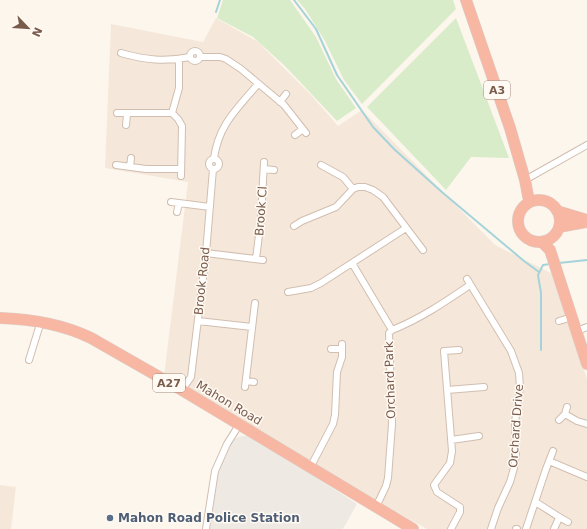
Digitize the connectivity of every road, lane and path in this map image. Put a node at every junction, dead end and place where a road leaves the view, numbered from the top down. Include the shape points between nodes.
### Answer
1 (466, 0) edge
2 (179, 59) junction
3 (125, 62) dead end
4 (258, 84) junction
5 (286, 94) dead end
6 (280, 102) junction
7 (117, 113) dead end
8 (172, 113) junction
9 (127, 114) junction
10 (126, 124) dead end
11 (295, 135) dead end
12 (587, 145) edge
13 (131, 158) dead end
14 (116, 165) dead end
15 (321, 165) dead end
16 (130, 167) junction
17 (274, 170) dead end
18 (525, 180) junction
19 (353, 189) junction
20 (546, 200) junction
21 (528, 201) junction
22 (171, 202) dead end
23 (179, 203) junction
24 (210, 207) junction
25 (558, 211) junction
26 (177, 212) dead end
27 (587, 221) edge
28 (294, 226) dead end
29 (559, 227) junction
30 (406, 228) junction
31 (547, 240) junction
32 (423, 250) dead end
33 (206, 253) junction
34 (256, 259) junction
35 (264, 260) dead end
36 (352, 263) junction
37 (288, 292) dead end
38 (255, 303) dead end
39 (254, 311) junction
40 (262, 312) dead end
41 (572, 317) junction
42 (0, 318) edge
43 (41, 321) junction
44 (198, 321) junction
45 (559, 321) dead end
46 (252, 327) junction
47 (582, 329) edge
48 (392, 330) junction
49 (331, 349) dead end
50 (459, 350) dead end
51 (29, 360) dead end
52 (587, 364) edge
53 (254, 382) dead end
54 (484, 387) dead end
55 (182, 390) junction
56 (448, 390) junction
57 (567, 407) dead end
58 (564, 414) junction
59 (559, 420) dead end
60 (587, 424) edge
61 (239, 425) junction
62 (479, 436) dead end
63 (451, 440) junction
64 (553, 451) dead end
65 (549, 461) junction
66 (310, 468) junction
67 (587, 476) edge
68 (535, 502) junction
69 (376, 507) junction
70 (559, 518) junction
71 (568, 522) dead end
72 (206, 529) edge
73 (413, 529) edge
74 (451, 529) edge
75 (491, 529) edge
76 (526, 529) edge
77 (554, 529) edge

1 - 18 highway, A3
2 - 3 street via 150,60 124,54
2 - 4 street via 190,57 195,61 200,57 214,56 226,59 246,72
2 - 8 street via 179,88
4 - 6 street
4 - 24 street, Brook Road via 225,124 217,143 214,158 209,164 213,169
5 - 6 street
6 - 11 street via 305,131
7 - 9 street
8 - 9 street
8 - 16 street via 182,126 181,172
9 - 10 street
12 - 18 street
13 - 16 street
14 - 16 street
15 - 19 street via 343,177
17 - 34 street, Brook Cl via 264,166
18 - 20 highway, A3
18 - 21 highway, A3
19 - 28 street via 336,207
19 - 30 street via 364,187 383,197
20 - 21 highway
20 - 25 highway, A3
21 - 31 highway via 518,214 518,227 522,234 533,241
22 - 23 street
23 - 24 street
23 - 26 street
24 - 33 street, Brook Road
25 - 27 highway, A3
25 - 29 highway
27 - 29 highway, A3
29 - 31 highway
30 - 32 street
30 - 36 street
31 - 41 highway
33 - 34 street
33 - 44 street, Brook Road
34 - 35 street
36 - 37 street via 312,288
36 - 48 street, Orchard Park
38 - 39 street
39 - 40 street
39 - 46 street
41 - 45 street
41 - 47 highway
42 - 43 highway, Mahon Road / A27
43 - 51 street
43 - 55 highway, Mahon Road / A27 via 66,327 91,338
44 - 46 street
44 - 55 street, Brook Road via 191,377
46 - 53 street via 246,384
47 - 52 highway
48 - 69 street, Orchard Park via 389,333 392,424 388,478
48 - 75 street, Orchard Drive via 428,313 468,282 511,351 519,373 520,388 515,422 516,452 510,482
49 - 66 street via 342,347 337,376 335,416
50 - 56 street via 444,351
54 - 56 street
55 - 61 highway, Mahon Road / A27
56 - 63 street
57 - 58 street
58 - 59 street
58 - 60 street
61 - 66 highway, Mahon Road / A27
61 - 72 street via 215,471
62 - 63 street
63 - 74 street via 450,463 434,486 437,492 460,507
64 - 65 street
65 - 67 street
65 - 68 street
66 - 69 highway, Mahon Road / A27
68 - 70 street
68 - 76 street
69 - 73 highway, Mahon Road / A27
70 - 71 street
70 - 77 street

